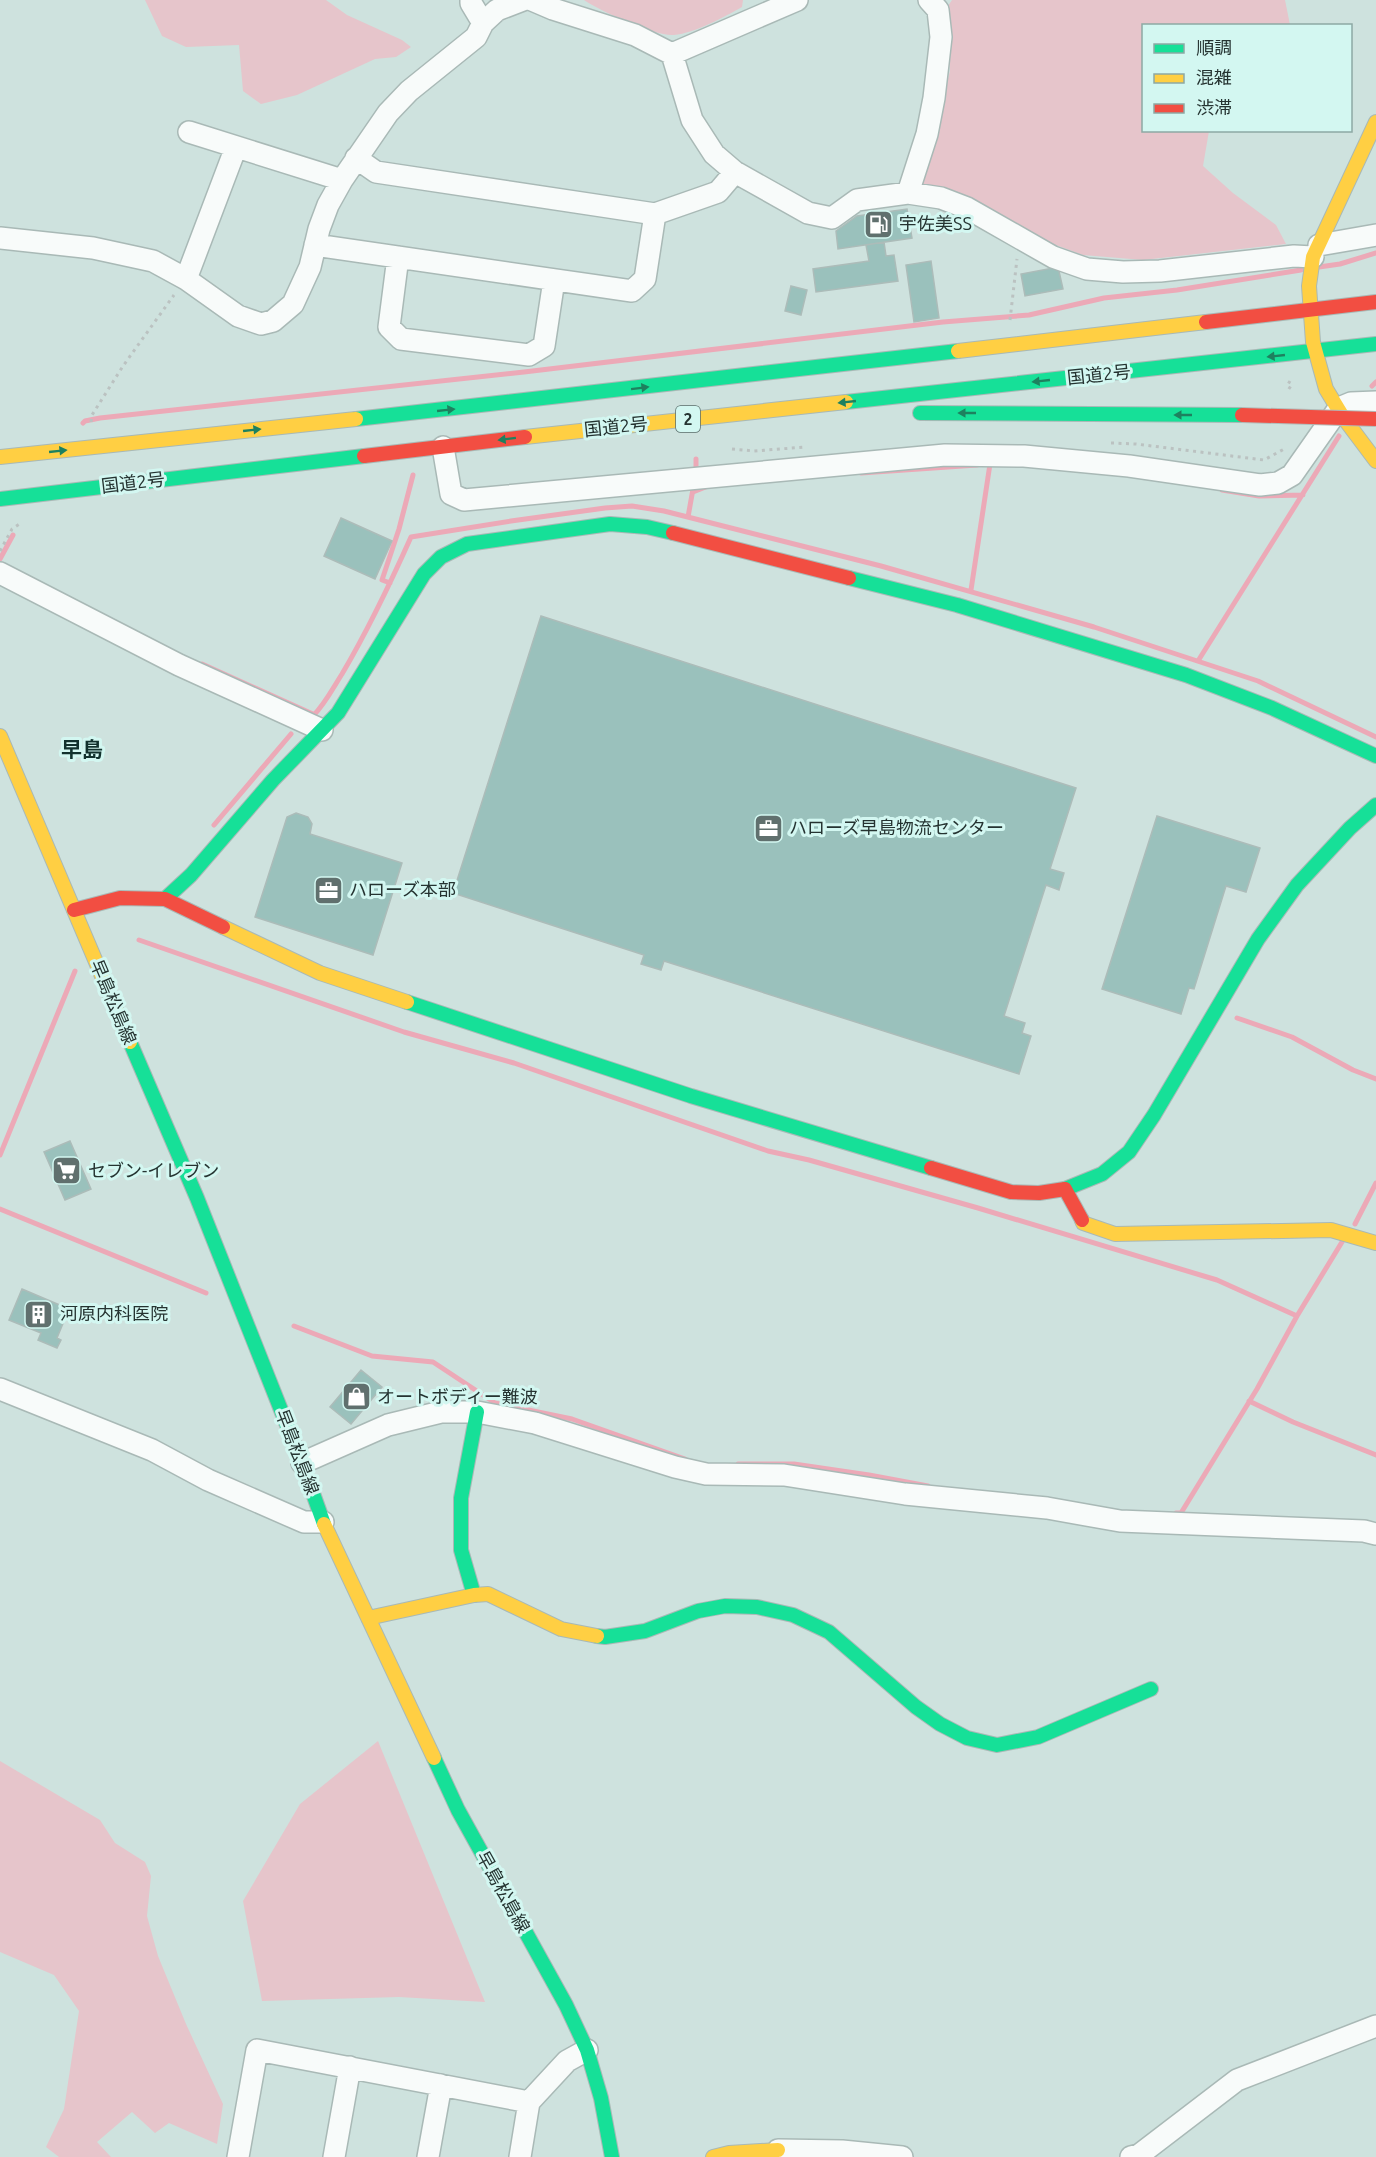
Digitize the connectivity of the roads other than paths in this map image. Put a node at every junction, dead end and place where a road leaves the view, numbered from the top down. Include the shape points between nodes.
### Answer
1 (471, 0) edge
2 (523, 0) edge
3 (532, 0) edge
4 (797, 0) edge
5 (929, 0) edge
6 (483, 23) junction
7 (672, 54) junction
8 (1376, 122) edge
9 (189, 132) dead end
10 (236, 147) junction
11 (356, 158) junction
12 (735, 172) junction
13 (342, 180) junction
14 (908, 194) junction
15 (655, 214) junction
16 (1376, 235) edge
17 (0, 238) edge
18 (315, 245) junction
19 (398, 257) junction
20 (1313, 261) junction
21 (186, 279) junction
22 (554, 280) junction
23 (1376, 302) edge
24 (1310, 311) junction
25 (1376, 344) edge
26 (1315, 352) junction
27 (1376, 402) edge
28 (1339, 408) junction
29 (902, 412) dead end
30 (1376, 419) edge
31 (810, 420) dead end
32 (546, 435) junction
33 (443, 447) junction
34 (0, 457) edge
35 (1376, 461) edge
36 (0, 499) edge
37 (0, 573) edge
38 (322, 730) junction
39 (0, 736) edge
40 (1376, 756) edge
41 (1376, 805) edge
42 (165, 899) junction
43 (74, 910) junction
44 (1065, 1189) junction
45 (1376, 1243) edge
46 (0, 1389) edge
47 (477, 1412) junction
48 (302, 1463) junction
49 (322, 1522) junction
50 (1376, 1534) edge
51 (474, 1595) junction
52 (368, 1618) junction
53 (1150, 1689) dead end
54 (1376, 2026) edge
55 (587, 2050) junction
56 (350, 2067) junction
57 (441, 2085) junction
58 (529, 2103) junction
59 (779, 2153) edge
60 (238, 2157) edge
61 (334, 2157) edge
62 (428, 2157) edge
63 (520, 2157) edge
64 (612, 2157) edge
65 (713, 2157) edge
66 (902, 2157) edge
67 (1131, 2157) edge

1 - 6 street
2 - 6 street via 496,10
3 - 7 street via 635,35
4 - 7 street
5 - 14 street via 938,10 942,36 927,134
6 - 11 street via 476,37 388,113
7 - 12 street via 692,120 714,154
8 - 20 main road
9 - 10 street
10 - 13 street
10 - 21 street
11 - 13 street
11 - 15 street via 376,172
12 - 14 street via 808,213 832,218 857,200
12 - 15 street via 718,192
13 - 18 street via 328,205
14 - 20 street via 941,198 967,208 1053,257 1087,269 1123,273 1160,271 1294,256
15 - 22 street via 645,279 632,291
16 - 20 street
17 - 21 street via 93,248 153,261
18 - 19 street
18 - 21 street via 310,267 293,304 273,321 261,324 238,316
19 - 22 street
19 - 22 street via 389,327 401,339 529,355 544,346
20 - 24 main road
23 - 24 main road, 国道2号 / 2
24 - 26 main road
34 -> 24 main road, 国道2号 / 2
25 - 26 main road, 国道2号 / 2
26 - 28 main road via 1326,388
26 -> 32 main road, 国道2号 / 2
27 - 28 street via 1351,403
28 - 33 street via 1292,475 1278,483 1260,485 1130,466 1024,456 945,455 464,500 451,494
28 - 35 main road
30 -> 29 main road, bridge
31 - 32 main road via 659,432
32 -> 33 main road, 国道2号 / 2
33 - 36 main road, 国道2号 / 2
37 - 38 street via 179,665
38 - 40 main road via 338,713 424,574 441,557 467,544 610,524 647,527 980,612 1186,675 1272,708
38 - 42 main road
39 - 43 main road, 早島松島線
41 - 44 main road via 1297,885 1258,939 1129,1152 1102,1174
42 - 43 main road via 120,898
42 - 44 main road via 320,973 691,1096 1011,1192
43 - 48 main road, 早島松島線 via 197,1198
44 - 45 main road via 1083,1222 1115,1234 1331,1230
46 - 49 street via 152,1450 208,1480 304,1522
47 - 48 street via 441,1412 388,1425
47 - 50 street via 535,1423 706,1474 784,1475 1120,1521
47 - 51 main road via 461,1498 461,1550
48 - 49 main road, 早島松島線
49 - 52 main road, 早島松島線
51 - 52 main road
51 - 53 main road via 488,1594 561,1629 605,1637 645,1631 698,1611 725,1606 757,1607 793,1615 829,1632 940,1724 967,1738 997,1745 1038,1737
52 - 55 main road, 早島松島線 via 458,1810
54 - 67 street via 1237,2080
55 - 58 street via 567,2061
55 - 64 main road, 早島松島線
56 - 57 street
56 - 60 street via 257,2050
56 - 61 street
57 - 58 street
57 - 62 street
58 - 63 street
59 - 65 main road via 729,2153
59 - 66 street via 842,2151

